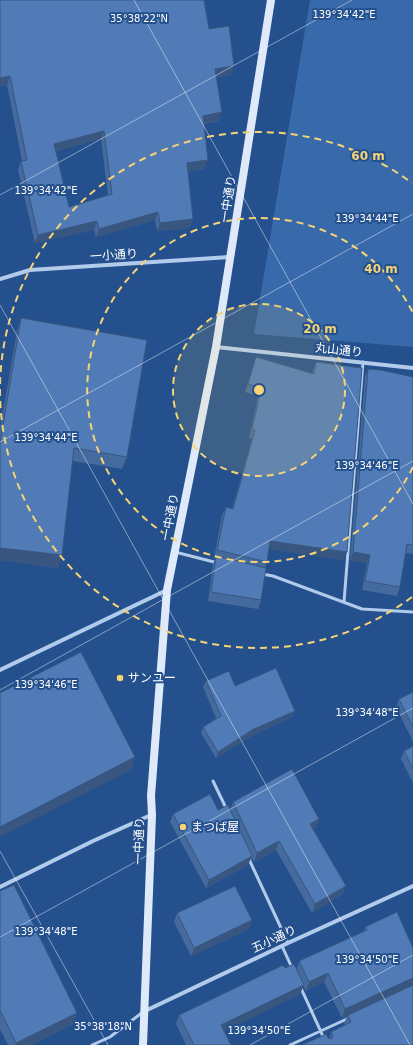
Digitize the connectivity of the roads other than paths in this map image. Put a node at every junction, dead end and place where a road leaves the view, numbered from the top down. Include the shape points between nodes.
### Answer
1 (271, 0) edge
2 (230, 257) junction
3 (0, 279) edge
4 (216, 347) junction
5 (363, 362) junction
6 (413, 368) edge
7 (175, 552) junction
8 (220, 563) edge
9 (258, 573) edge
10 (167, 590) junction
11 (344, 602) junction
12 (413, 612) edge
13 (0, 670) edge
14 (213, 781) dead end
15 (226, 809) edge
16 (152, 815) junction
17 (246, 851) edge
18 (413, 886) edge
19 (0, 887) edge
20 (288, 943) junction
21 (282, 946) junction
22 (295, 974) edge
23 (298, 982) edge
24 (145, 1011) junction
25 (357, 1015) edge
26 (321, 1031) junction
27 (92, 1045) edge
28 (143, 1045) edge
29 (290, 1045) edge
30 (327, 1045) edge

1 - 2 street, 一中通り
2 - 3 street, 一小通り via 30,270
2 - 4 street, 一中通り
4 - 5 street, 丸山通り
4 - 7 street, 一中通り
5 - 6 street, 丸山通り
5 - 11 lane
7 - 8 lane
7 - 10 street, 一中通り
9 - 11 lane
10 - 13 street
10 - 16 street, 一中通り
11 - 12 lane via 362,609
14 - 15 lane
16 - 19 street
16 - 24 street, 一中通り
17 - 20 lane
18 - 20 street, 五小通り
20 - 21 street, 五小通り
21 - 22 lane
21 - 24 street, 五小通り
23 - 26 lane
24 - 27 lane via 110,1037
24 - 28 street, 一中通り
25 - 26 lane
26 - 29 lane
26 - 30 lane

